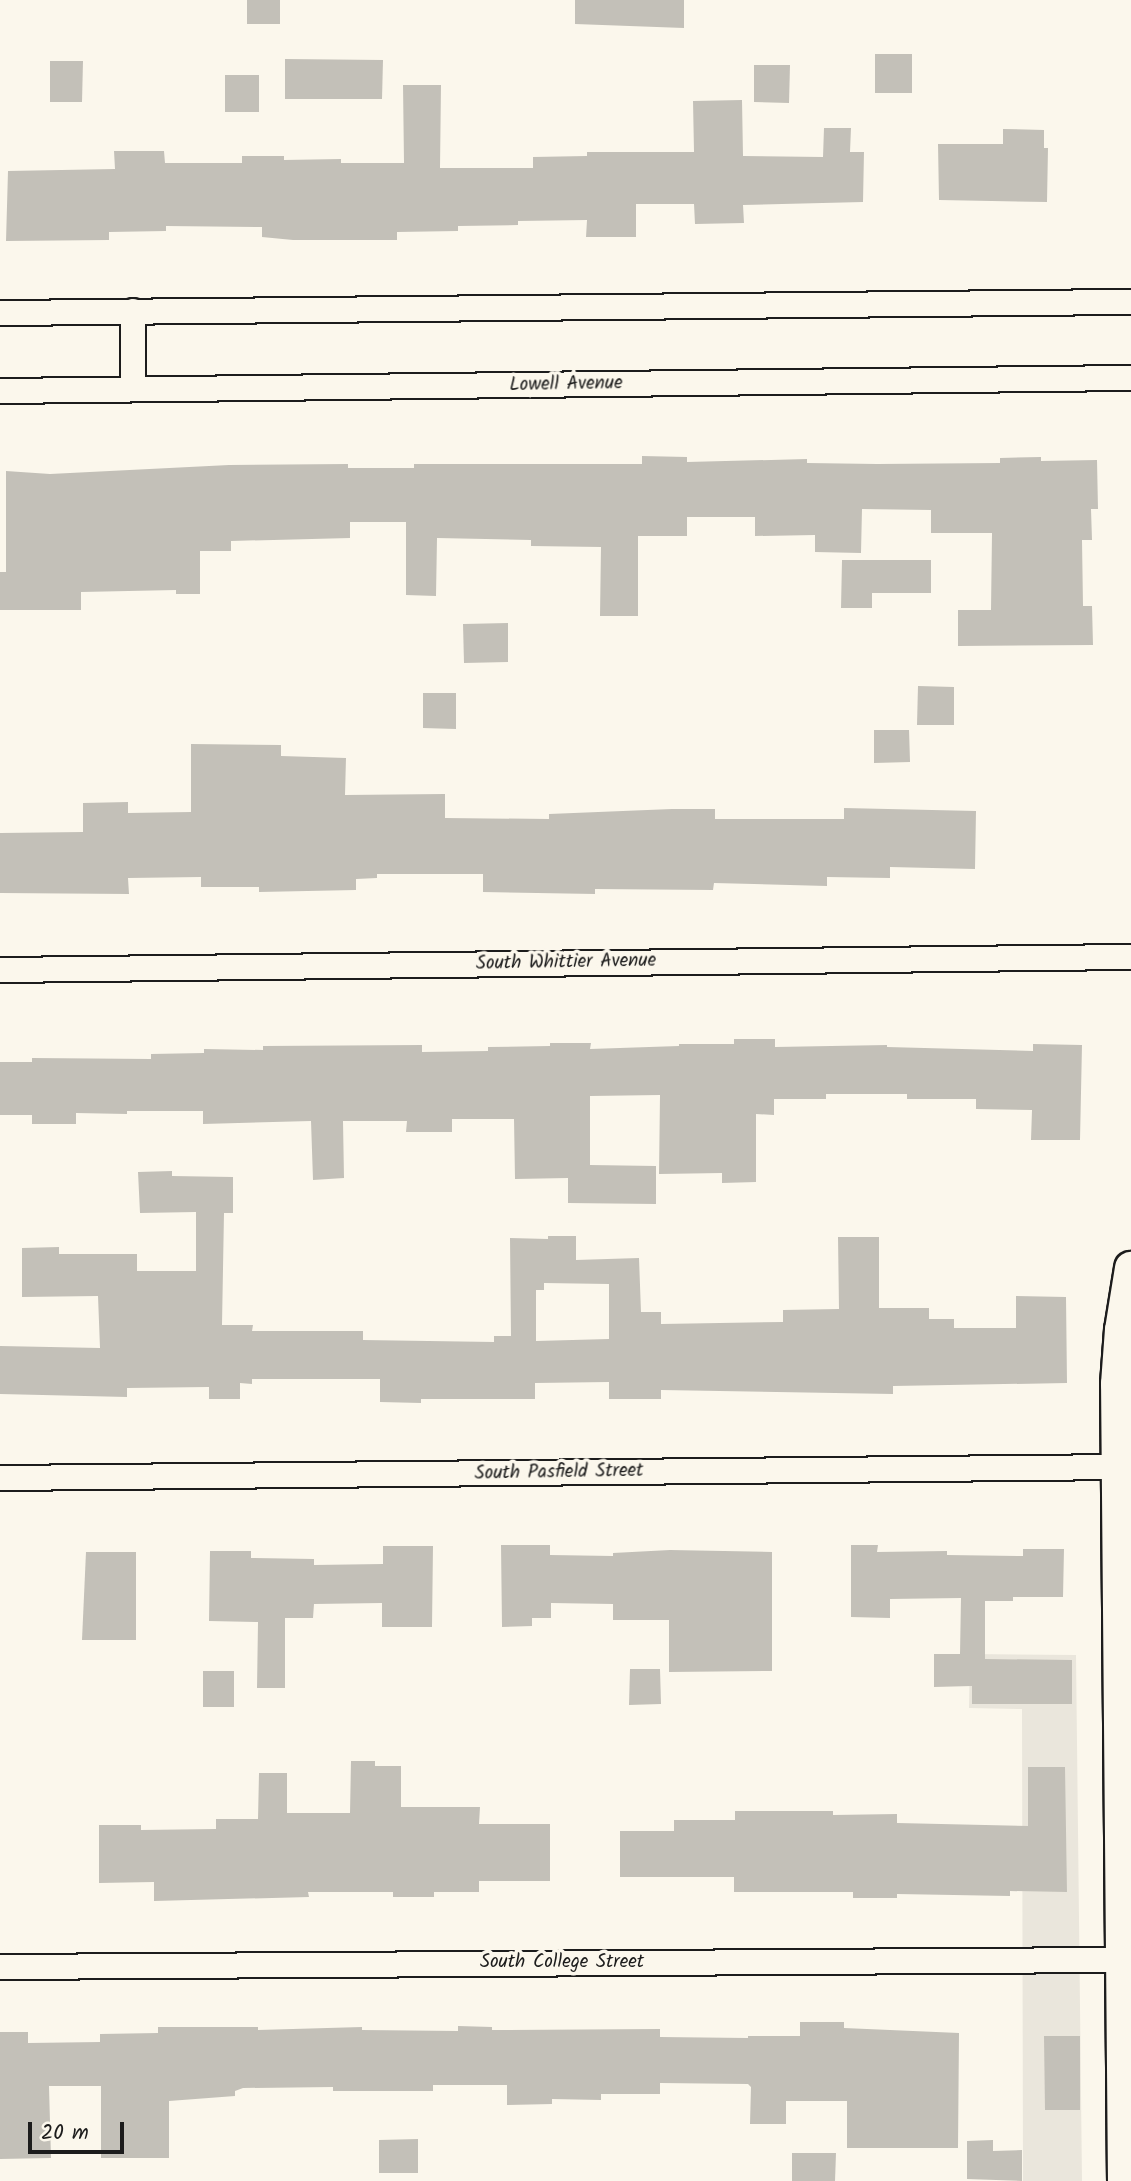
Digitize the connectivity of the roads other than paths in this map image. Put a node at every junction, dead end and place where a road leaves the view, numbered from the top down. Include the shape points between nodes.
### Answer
1 (1131, 302) edge
2 (133, 311) junction
3 (0, 313) edge
4 (1131, 378) edge
5 (133, 389) junction
6 (0, 391) edge
7 (1131, 957) edge
8 (0, 970) edge
9 (1131, 1268) edge
10 (1117, 1467) junction
11 (0, 1478) edge
12 (1124, 1518) edge
13 (1123, 1961) junction
14 (0, 1967) edge
15 (1127, 2052) edge
16 (1124, 2181) edge

1 - 2 street
2 - 3 street
2 - 5 street
4 - 5 street, Lowell Avenue
5 - 6 street, Lowell Avenue
7 - 8 street, South Whittier Avenue
9 - 10 street via 1116,1384
10 - 11 street, South Pasfield Street
10 - 12 street
12 - 13 street
13 - 14 street, South College Street
13 - 15 street
15 - 16 street

